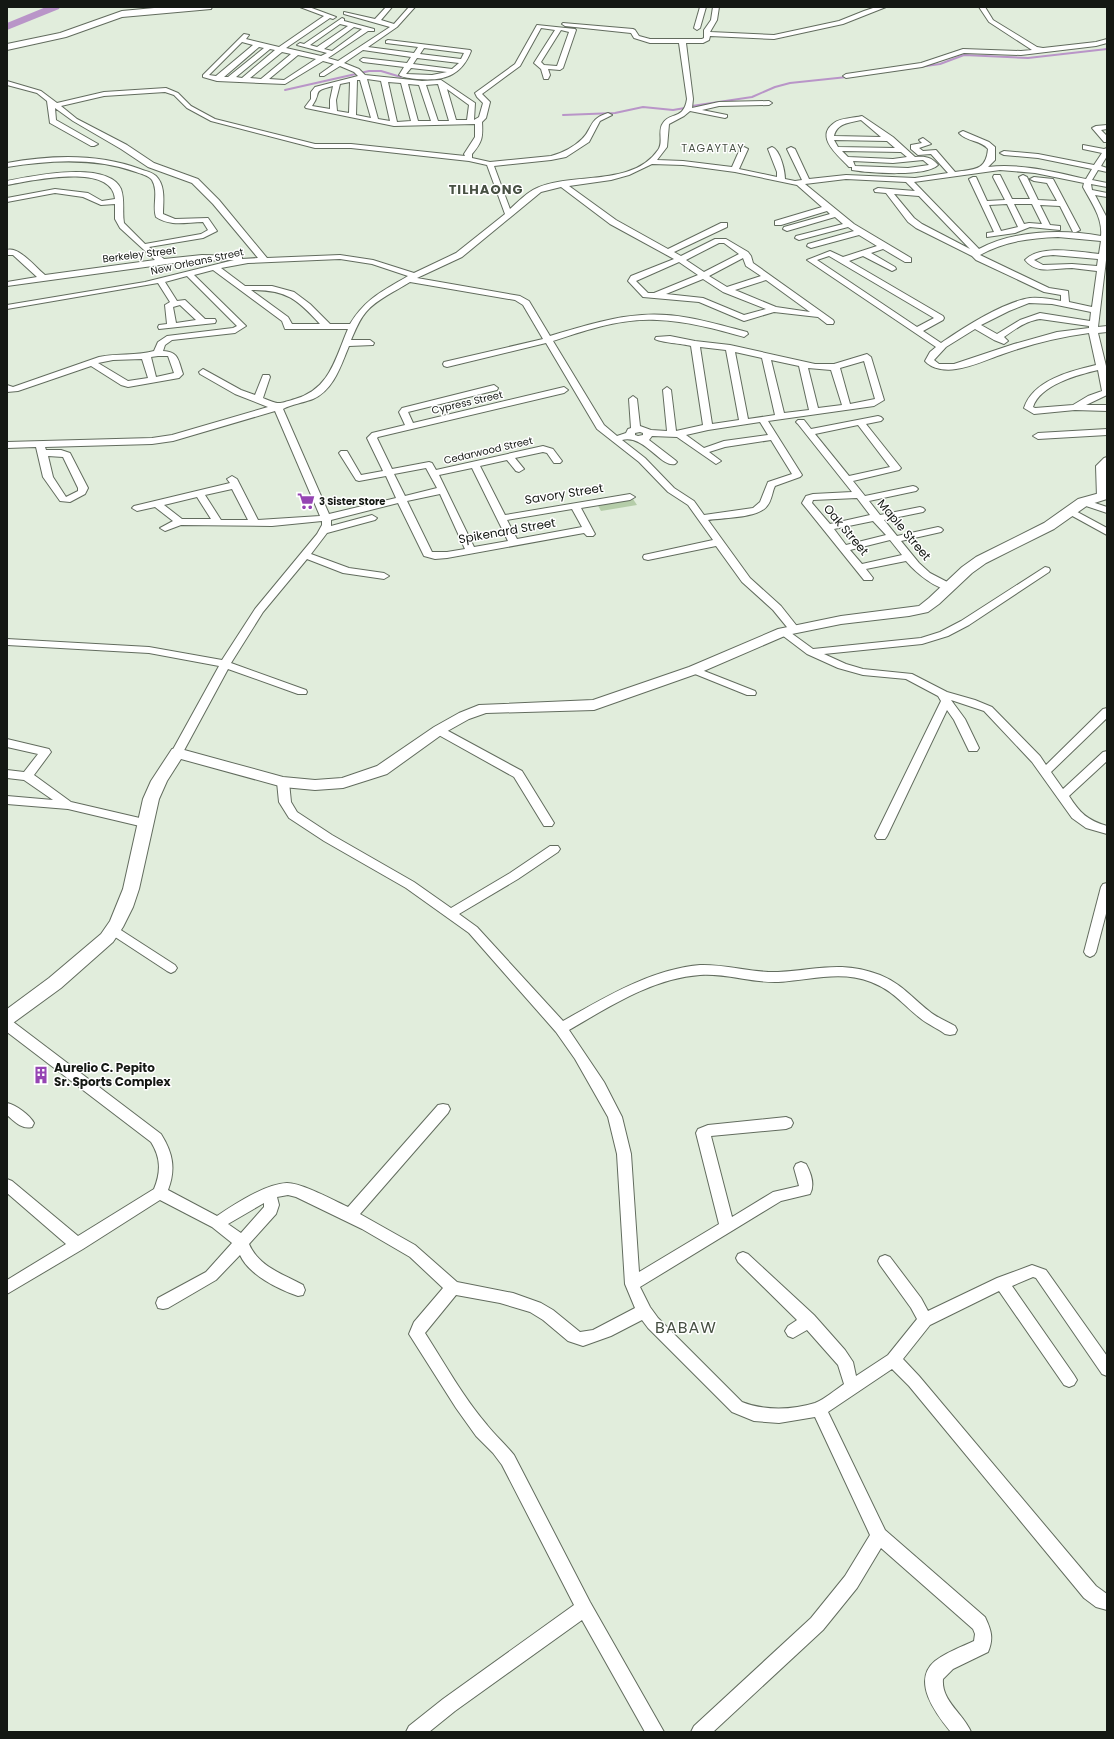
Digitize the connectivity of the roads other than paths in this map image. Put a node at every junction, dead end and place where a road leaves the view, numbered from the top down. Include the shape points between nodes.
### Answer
1 (208, 7) edge
2 (304, 7) edge
3 (389, 7) edge
4 (412, 7) edge
5 (703, 7) edge
6 (716, 7) edge
7 (884, 7) edge
8 (982, 7) edge
9 (361, 10) dead end
10 (346, 12) junction
11 (329, 16) junction
12 (338, 20) junction
13 (376, 20) junction
14 (536, 21) dead end
15 (353, 25) junction
16 (394, 26) junction
17 (557, 26) junction
18 (697, 28) dead end
19 (367, 29) junction
20 (383, 33) junction
21 (707, 34) junction
22 (1107, 41) edge
23 (388, 42) dead end
24 (682, 42) junction
25 (291, 43) junction
26 (257, 44) junction
27 (305, 46) junction
28 (422, 46) junction
29 (7, 47) edge
30 (268, 47) junction
31 (361, 48) junction
32 (281, 49) junction
33 (319, 49) junction
34 (1045, 50) junction
35 (296, 53) junction
36 (333, 53) junction
37 (415, 56) junction
38 (321, 59) junction
39 (363, 60) dead end
40 (463, 61) junction
41 (531, 63) junction
42 (337, 64) junction
43 (408, 65) junction
44 (454, 71) junction
45 (361, 74) junction
46 (322, 75) dead end
47 (846, 76) dead end
48 (217, 78) junction
49 (546, 78) dead end
50 (230, 79) junction
51 (354, 79) junction
52 (384, 79) junction
53 (243, 80) junction
54 (264, 80) junction
55 (404, 82) junction
56 (441, 82) junction
57 (7, 83) edge
58 (337, 84) junction
59 (422, 84) junction
60 (53, 103) junction
61 (769, 103) dead end
62 (691, 110) junction
63 (333, 113) junction
64 (608, 115) dead end
65 (352, 116) junction
66 (725, 116) dead end
67 (375, 121) junction
68 (470, 121) junction
69 (435, 122) junction
70 (453, 122) junction
71 (478, 122) junction
72 (844, 122) junction
73 (414, 123) junction
74 (394, 124) junction
75 (1107, 127) edge
76 (963, 133) dead end
77 (1106, 137) edge
78 (830, 138) junction
79 (866, 139) junction
80 (890, 139) junction
81 (923, 140) dead end
82 (94, 144) dead end
83 (1086, 147) dead end
84 (744, 149) dead end
85 (772, 149) dead end
86 (791, 149) dead end
87 (836, 149) junction
88 (904, 150) junction
89 (1107, 151) edge
90 (1004, 153) dead end
91 (469, 159) junction
92 (846, 159) junction
93 (914, 159) junction
94 (652, 162) junction
95 (490, 164) junction
96 (788, 164) junction
97 (7, 166) edge
98 (855, 168) junction
99 (1096, 168) junction
100 (734, 170) junction
101 (1107, 170) edge
102 (981, 171) junction
103 (958, 174) junction
104 (996, 177) junction
105 (1023, 177) junction
106 (863, 178) junction
107 (973, 179) junction
108 (781, 180) junction
109 (909, 181) junction
110 (1088, 181) junction
111 (803, 182) junction
112 (7, 183) edge
113 (562, 184) junction
114 (1107, 185) edge
115 (878, 190) dead end
116 (888, 191) junction
117 (1090, 192) junction
118 (922, 194) junction
119 (1107, 195) edge
120 (7, 200) edge
121 (118, 201) junction
122 (1008, 201) junction
123 (1034, 202) junction
124 (984, 203) junction
125 (1061, 204) junction
126 (828, 208) junction
127 (1104, 212) edge
128 (508, 213) junction
129 (835, 215) junction
130 (724, 225) dead end
131 (848, 225) junction
132 (919, 226) junction
133 (1022, 227) junction
134 (1047, 227) junction
135 (910, 228) dead end
136 (1106, 229) edge
137 (787, 230) junction
138 (859, 232) junction
139 (999, 234) junction
140 (990, 235) dead end
141 (799, 238) junction
142 (1106, 240) edge
143 (144, 246) junction
144 (882, 247) junction
145 (668, 252) junction
146 (7, 253) edge
147 (864, 253) junction
148 (976, 253) junction
149 (745, 254) junction
150 (239, 258) dead end
151 (680, 259) junction
152 (843, 260) junction
153 (908, 260) dead end
154 (265, 261) junction
155 (162, 262) junction
156 (1103, 264) edge
157 (214, 267) junction
158 (188, 273) junction
159 (703, 276) junction
160 (411, 277) junction
161 (766, 277) junction
162 (871, 277) junction
163 (43, 278) junction
164 (160, 280) junction
165 (1103, 283) edge
166 (7, 284) edge
167 (243, 288) junction
168 (726, 290) junction
169 (654, 296) junction
170 (1107, 303) edge
171 (175, 304) junction
172 (1065, 305) junction
173 (1096, 305) junction
174 (7, 307) edge
175 (774, 309) junction
176 (820, 315) junction
177 (212, 321) dead end
178 (203, 322) junction
179 (830, 322) dead end
180 (172, 326) junction
181 (327, 326) junction
182 (353, 326) junction
183 (975, 326) junction
184 (162, 327) dead end
185 (1093, 327) junction
186 (1107, 329) edge
187 (917, 332) junction
188 (744, 334) dead end
189 (997, 338) junction
190 (659, 339) dead end
191 (549, 340) junction
192 (1107, 341) edge
193 (1094, 342) junction
194 (346, 343) junction
195 (370, 343) dead end
196 (695, 344) junction
197 (1017, 346) junction
198 (941, 347) junction
199 (730, 348) junction
200 (158, 353) junction
201 (146, 356) junction
202 (766, 356) junction
203 (92, 363) junction
204 (447, 364) dead end
205 (803, 364) junction
206 (1102, 366) junction
207 (835, 367) junction
208 (203, 372) dead end
209 (266, 377) dead end
210 (153, 380) junction
211 (7, 388) edge
212 (564, 390) dead end
213 (667, 390) dead end
214 (1107, 392) edge
215 (634, 399) dead end
216 (258, 400) junction
217 (504, 405) junction
218 (847, 407) junction
219 (1075, 407) junction
220 (278, 408) junction
221 (1107, 408) edge
222 (814, 412) junction
223 (780, 417) junction
224 (878, 418) dead end
225 (763, 420) junction
226 (744, 422) junction
227 (802, 422) dead end
228 (861, 422) junction
229 (410, 426) junction
230 (708, 427) junction
231 (633, 432) junction
232 (810, 432) junction
233 (1107, 432) edge
234 (676, 434) junction
235 (645, 436) junction
236 (1038, 436) dead end
237 (774, 437) junction
238 (614, 439) junction
239 (40, 443) junction
240 (7, 445) edge
241 (703, 451) junction
242 (42, 453) junction
243 (344, 453) dead end
244 (510, 457) junction
245 (1107, 460) edge
246 (557, 461) dead end
247 (716, 461) dead end
248 (672, 462) dead end
249 (475, 465) junction
250 (519, 470) dead end
251 (388, 472) junction
252 (435, 474) junction
253 (1104, 474) edge
254 (846, 479) junction
255 (912, 489) dead end
256 (443, 490) junction
257 (199, 493) junction
258 (630, 497) dead end
259 (860, 497) junction
260 (402, 499) junction
261 (1103, 501) edge
262 (156, 503) junction
263 (575, 505) junction
264 (137, 508) dead end
265 (920, 510) dead end
266 (1107, 510) edge
267 (1070, 511) junction
268 (326, 518) junction
269 (372, 518) dead end
270 (502, 518) junction
271 (703, 518) junction
272 (877, 518) junction
273 (180, 522) junction
274 (218, 522) junction
275 (254, 522) junction
276 (165, 528) dead end
277 (827, 528) junction
278 (938, 530) dead end
279 (323, 531) junction
280 (1107, 532) edge
281 (894, 538) junction
282 (719, 542) junction
283 (514, 543) junction
284 (844, 548) junction
285 (471, 551) junction
286 (305, 555) junction
287 (648, 557) dead end
288 (909, 557) junction
289 (860, 567) junction
290 (1045, 570) dead end
291 (384, 576) dead end
292 (868, 578) dead end
293 (949, 587) junction
294 (789, 631) junction
295 (10, 644) edge
296 (811, 652) junction
297 (225, 664) junction
298 (694, 670) junction
299 (302, 692) dead end
300 (751, 692) dead end
301 (945, 697) junction
302 (1107, 712) edge
303 (439, 730) junction
304 (7, 743) edge
305 (973, 748) dead end
306 (177, 753) junction
307 (1107, 755) edge
308 (1045, 772) junction
309 (7, 774) edge
310 (27, 776) junction
311 (283, 782) junction
312 (1062, 796) junction
313 (7, 800) edge
314 (68, 804) junction
315 (144, 823) junction
316 (548, 823) dead end
317 (1107, 830) edge
318 (881, 836) dead end
319 (554, 849) dead end
320 (1107, 886) edge
321 (450, 914) junction
322 (113, 930) junction
323 (1090, 952) dead end
324 (171, 968) dead end
325 (7, 1018) edge
326 (7, 1025) edge
327 (562, 1028) junction
328 (950, 1030) dead end
329 (7, 1108) edge
330 (443, 1109) dead end
331 (786, 1123) dead end
332 (27, 1124) dead end
333 (801, 1168) dead end
334 (7, 1185) edge
335 (160, 1193) junction
336 (269, 1196) junction
337 (349, 1216) junction
338 (217, 1223) junction
339 (727, 1226) junction
340 (242, 1243) junction
341 (78, 1245) junction
342 (743, 1258) dead end
343 (885, 1261) dead end
344 (1002, 1283) junction
345 (632, 1284) junction
346 (7, 1288) edge
347 (453, 1288) junction
348 (298, 1290) dead end
349 (163, 1303) dead end
350 (644, 1311) junction
351 (809, 1320) junction
352 (925, 1320) junction
353 (793, 1331) dead end
354 (893, 1360) junction
355 (1107, 1369) edge
356 (1069, 1380) dead end
357 (852, 1387) junction
358 (819, 1409) junction
359 (879, 1536) junction
360 (1107, 1602) edge
361 (584, 1608) junction
362 (415, 1732) edge
363 (655, 1732) edge
364 (700, 1732) edge
365 (962, 1732) edge

1 - 29 street via 124,13 56,37
2 - 11 street
3 - 13 street
4 - 16 street
5 - 18 street
6 - 21 street via 714,20
7 - 21 street via 840,23 774,37
8 - 34 street via 991,21 1025,44
9 - 10 street
10 - 12 street
10 - 13 street
11 - 12 street
11 - 25 street
12 - 15 street
12 - 27 street
13 - 16 street
14 - 17 street
15 - 19 street
15 - 33 street
16 - 20 street
17 - 24 street via 633,31 636,36 650,41
17 - 41 street
17 - 41 street via 539,26
17 - 41 street via 573,30 560,68
19 - 20 street
19 - 36 street
20 - 31 street
21 - 24 street via 707,39 702,41
22 - 34 street
23 - 28 street
24 - 62 street
25 - 27 street
25 - 32 street
26 - 30 street
26 - 48 street
26 - 48 street via 244,37 205,76
27 - 33 street
28 - 37 street
28 - 40 street via 468,51
30 - 32 street
30 - 50 street
31 - 37 street
31 - 42 street
32 - 35 street
32 - 53 street
33 - 36 street
34 - 47 street via 1021,53 963,51 922,65
35 - 38 street
35 - 54 street
36 - 38 street
37 - 40 street
37 - 43 street
38 - 42 street
38 - 54 street via 286,82
39 - 43 street
40 - 44 street
41 - 49 street via 547,74
41 - 71 street via 518,65 478,93 487,102 482,118
42 - 45 street
42 - 46 street
43 - 44 street
43 - 44 street via 402,75 434,77
45 - 51 street
45 - 52 street
45 - 67 street
48 - 50 street
50 - 53 street
51 - 58 street
51 - 65 street
52 - 55 street
52 - 74 street
53 - 54 street
55 - 59 street
55 - 73 street
56 - 59 street
56 - 68 street via 473,104
56 - 70 street
57 - 60 street via 39,92
58 - 63 street
58 - 63 street via 317,88 308,107
59 - 69 street
60 - 82 street via 53,121
60 - 91 street via 104,94 166,90 176,94 189,107 213,120 315,146 351,146
60 - 154 street via 75,120 151,165 195,181
61 - 62 street via 719,104
62 - 66 street
62 - 94 street via 666,123 665,143
63 - 65 street
64 - 95 street via 598,120 586,140 563,155
65 - 67 street
67 - 74 street
68 - 70 street
68 - 71 street
69 - 70 street
69 - 73 street
71 - 91 street via 479,137 468,154
72 - 78 street via 833,127
72 - 79 street
72 - 80 street via 862,118
73 - 74 street
75 - 77 street via 1096,128
76 - 102 street via 987,143 992,149 991,160
78 - 79 street
78 - 87 street via 832,146
79 - 80 street
80 - 88 street
81 - 103 street via 927,144 914,147 920,153 933,152
83 - 89 street
84 - 100 street
85 - 96 street
86 - 96 street
87 - 88 street
87 - 92 street
88 - 93 street
89 - 99 street
90 - 99 street via 1038,156
91 - 95 street
92 - 93 street
92 - 98 street
93 - 98 street via 928,159 933,166 904,170
94 - 100 street via 683,163
94 - 113 street via 627,173
95 - 128 street
96 - 108 street
96 - 111 street
97 - 143 street via 57,158 83,159 133,168 152,176 159,188 159,215 164,219 172,222 205,220 213,231 203,236
98 - 106 street
99 - 101 street
99 - 110 street
100 - 108 street
102 - 103 street
102 - 110 street via 1000,168 1026,169
103 - 107 street
103 - 109 street
104 - 105 street
104 - 107 street
104 - 122 street
105 - 123 street
105 - 125 street via 1050,181
106 - 109 street
106 - 111 street via 841,177
107 - 124 street
108 - 111 street
109 - 118 street
110 - 114 street
110 - 117 street
111 - 126 street
112 - 121 street via 55,175 92,176 116,186
113 - 128 street via 538,190
113 - 145 street via 613,222
115 - 116 street
116 - 118 street
116 - 132 street via 911,220
117 - 119 street
117 - 127 street
118 - 148 street
120 - 121 street via 55,191 85,195 101,203
121 - 143 street via 120,225
122 - 123 street
122 - 124 street
122 - 133 street
123 - 125 street
123 - 134 street
124 - 139 street
125 - 134 street via 1076,230
126 - 129 street
126 - 137 street via 778,223
127 - 136 street
128 - 160 street via 459,255
129 - 131 street
129 - 137 street
130 - 145 street
131 - 138 street
131 - 141 street
132 - 135 street
132 - 148 street
133 - 134 street
133 - 139 street
136 - 142 street
137 - 141 street
138 - 141 street via 813,248
138 - 144 street
139 - 140 street
142 - 148 street via 1043,234 998,243
142 - 156 street
143 - 155 street
144 - 147 street
144 - 153 street
145 - 151 street
146 - 163 street via 16,253
147 - 152 street
147 - 162 street via 896,267
148 - 172 street via 979,258 1047,290 1065,293
149 - 151 street via 726,241 720,240
149 - 159 street
149 - 161 street via 749,264
150 - 155 street, Berkeley Street via 215,256
151 - 159 street
151 - 169 street via 633,279 633,283 644,294
152 - 162 street
152 - 187 street via 830,253 811,260
154 - 157 street, New Orleans Street via 236,262
154 - 160 street, New Orleans Street via 340,257 373,262 403,271
155 - 163 street, Berkeley Street
156 - 156 street via 1058,252 1034,256 1029,260 1035,265 1045,267
156 - 165 street
157 - 158 street, New Orleans Street
157 - 167 street
158 - 164 street, New Orleans Street
158 - 200 street via 242,326 235,330 170,338 161,344
159 - 168 street
159 - 169 street
160 - 182 street via 373,301
160 - 191 street, New Orleans Street via 522,300 528,305
161 - 168 street
161 - 176 street
162 - 187 street via 940,318
163 - 166 street, Berkeley Street
164 - 171 street
164 - 174 street, New Orleans Street
165 - 173 street
167 - 181 street via 279,289 293,294
167 - 181 street via 285,319 288,327
168 - 175 street
169 - 175 street via 700,300 744,318
170 - 173 street
171 - 178 street via 182,302
171 - 180 street via 169,305
172 - 173 street
172 - 183 street via 1029,300 1013,304
173 - 185 street
175 - 176 street
176 - 179 street
177 - 178 street
178 - 180 street
180 - 184 street
181 - 182 street
182 - 194 street
183 - 189 street
183 - 198 street
185 - 186 street
185 - 189 street via 1035,316
185 - 193 street
185 - 197 street
187 - 198 street
188 - 191 street via 706,324 656,317 608,323
189 - 197 street
190 - 196 street
191 - 204 street
191 - 238 street, New Orleans Street via 600,427
192 - 193 street
193 - 206 street
194 - 195 street
194 - 220 street via 333,375 324,387 311,398
196 - 199 street
196 - 230 street
197 - 198 street via 950,368 937,366 929,361 931,354
199 - 202 street
199 - 226 street
200 - 201 street
200 - 210 street via 172,354 179,374
201 - 203 street via 113,357
201 - 210 street
202 - 205 street
202 - 223 street
203 - 210 street via 124,383
203 - 211 street via 15,389
205 - 207 street
205 - 222 street
206 - 214 street
206 - 219 street via 1062,379 1034,396 1028,404 1028,408 1034,411
207 - 218 street
207 - 218 street via 867,357 880,400
208 - 216 street
209 - 216 street
212 - 217 street, Cypress Street
213 - 234 street
214 - 219 street
215 - 231 street
216 - 220 street
217 - 229 street, Cypress Street
217 - 229 street via 492,385 405,410 403,412
218 - 222 street
219 - 221 street
220 - 239 street via 152,442
220 - 268 street
222 - 223 street
223 - 225 street
224 - 228 street
225 - 226 street
225 - 237 street
226 - 230 street
227 - 232 street, Maple Street
228 - 232 street
228 - 254 street via 896,468
229 - 251 street, Cypress Street via 373,436 372,440
230 - 234 street
231 - 235 street via 633,438
231 - 238 street
232 - 254 street, Maple Street
233 - 236 street
234 - 235 street
234 - 241 street
235 - 248 street
237 - 241 street via 724,444
237 - 271 street via 797,475 771,484 766,503 761,509
238 - 271 street, New Orleans Street via 642,460 671,490 692,503
239 - 240 street
239 - 242 street
241 - 247 street
242 - 242 street via 48,477 63,499 69,499 83,490 67,455
243 - 251 street via 358,477
244 - 246 street, Cedarwood Street via 546,449
244 - 249 street, Cedarwood Street
244 - 250 street
245 - 253 street via 1101,466
249 - 252 street, Cedarwood Street
249 - 270 street
251 - 252 street via 427,465
251 - 260 street
252 - 256 street
253 - 261 street
254 - 259 street, Maple Street
255 - 259 street
256 - 260 street
256 - 285 street
257 - 262 street
257 - 274 street
257 - 275 street via 233,481
258 - 263 street, Savory Street
259 - 272 street, Maple Street
259 - 277 street, Oak Street via 809,498 807,503
260 - 268 street
260 - 285 street, Spikenard Street via 428,554 447,555
261 - 266 street
261 - 267 street via 1083,502
262 - 264 street
262 - 273 street
263 - 270 street, Savory Street
263 - 283 street, Spikenard Street via 589,532
265 - 272 street
267 - 280 street
267 - 293 street via 1049,526 981,560
268 - 275 street
268 - 279 street
269 - 279 street
270 - 283 street
271 - 282 street, New Orleans Street
272 - 277 street
272 - 281 street, Maple Street
273 - 274 street
273 - 276 street
274 - 275 street
277 - 284 street, Oak Street
278 - 281 street
279 - 286 street
281 - 284 street
281 - 288 street, Maple Street
282 - 287 street
282 - 294 street, New Orleans Street via 746,580 777,608
283 - 285 street, Spikenard Street
284 - 289 street, Oak Street
286 - 291 street via 347,571
286 - 297 street via 260,611
288 - 289 street
288 - 293 street, Maple Street via 926,575
289 - 292 street, Oak Street
290 - 296 street via 944,634 922,641
293 - 294 street via 923,609 916,611 841,620
294 - 296 street, New Orleans Street
294 - 298 street
295 - 297 street via 149,650
296 - 301 street, New Orleans Street via 863,672 908,676
297 - 299 street
297 - 306 street
298 - 300 street
298 - 303 street via 594,705 484,708
301 - 305 street
301 - 308 street, New Orleans Street via 971,702 988,709 1036,759
301 - 318 street
302 - 308 street
303 - 311 street via 382,770 344,783 315,785
303 - 316 street via 518,774
304 - 310 street via 45,752
306 - 311 street
306 - 315 street via 152,797
307 - 312 street
308 - 312 street, New Orleans Street
309 - 310 street
310 - 314 street
311 - 321 street via 285,802 293,815 410,885
312 - 317 street, New Orleans Street via 1076,815 1090,825
313 - 314 street
314 - 315 street
315 - 322 street via 129,894
319 - 321 street
320 - 323 street
321 - 327 street via 473,930
322 - 324 street
322 - 325 street via 55,983
326 - 335 street via 156,1138 164,1150 167,1164 166,1179
327 - 328 street via 631,992 676,974 701,970 776,977 836,971 854,972 898,990 925,1015
327 - 345 street via 599,1086 615,1117 624,1154
329 - 332 street
330 - 337 street
331 - 339 street via 703,1133
333 - 339 street via 806,1186 804,1190 778,1196
334 - 341 street
335 - 338 street
335 - 341 street
336 - 337 street via 280,1190 298,1191
336 - 338 street via 237,1209
336 - 340 street via 271,1210
337 - 347 street via 411,1250
338 - 340 street
339 - 345 street
340 - 348 street via 248,1257 259,1269
340 - 349 street via 211,1276
341 - 346 street
342 - 351 street
343 - 352 street via 916,1303
344 - 352 street
344 - 355 street via 1032,1271 1038,1272
344 - 356 street
345 - 350 street
347 - 350 street via 523,1302 543,1311 573,1336 581,1339 592,1337
347 - 361 street via 419,1327 417,1334 461,1403 508,1460
350 - 358 street via 737,1407 754,1414 779,1416
351 - 353 street
351 - 357 street via 845,1362
352 - 354 street
354 - 357 street
354 - 360 street via 914,1381 1090,1592
357 - 358 street
358 - 359 street
359 - 364 street via 851,1582 817,1624
359 - 365 street via 978,1623 984,1634 982,1646 938,1670 933,1683 942,1707
361 - 362 street via 448,1705
361 - 363 street

